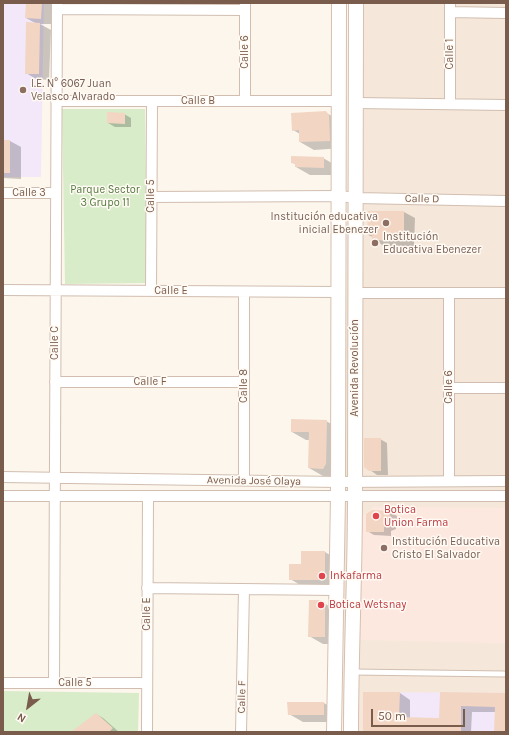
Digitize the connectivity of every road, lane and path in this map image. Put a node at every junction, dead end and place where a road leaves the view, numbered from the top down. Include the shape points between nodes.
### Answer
1 (339, 3) edge
2 (356, 3) edge
3 (57, 6) edge
4 (245, 7) edge
5 (450, 8) edge
6 (506, 13) edge
7 (56, 101) junction
8 (152, 101) junction
9 (245, 101) junction
10 (339, 101) junction
11 (356, 103) junction
12 (450, 104) junction
13 (506, 105) edge
14 (3, 193) edge
15 (56, 193) junction
16 (339, 196) junction
17 (152, 197) junction
18 (357, 198) junction
19 (506, 200) edge
20 (3, 290) edge
21 (56, 290) junction
22 (151, 291) junction
23 (244, 292) junction
24 (338, 292) junction
25 (356, 293) junction
26 (449, 293) junction
27 (506, 294) edge
28 (55, 382) junction
29 (244, 382) junction
30 (449, 388) junction
31 (506, 388) edge
32 (3, 477) edge
33 (55, 477) junction
34 (244, 481) junction
35 (449, 481) junction
36 (506, 481) edge
37 (338, 489) junction
38 (355, 489) junction
39 (3, 496) edge
40 (55, 496) junction
41 (148, 496) junction
42 (506, 496) edge
43 (147, 588) junction
44 (244, 589) junction
45 (336, 590) junction
46 (351, 672) junction
47 (504, 674) dead end
48 (3, 683) edge
49 (54, 683) junction
50 (147, 683) junction
51 (147, 732) edge
52 (241, 732) edge
53 (334, 732) edge
54 (351, 732) edge

1 - 10 street, Avenida Revolución
2 - 11 street, Avenida Revolución
3 - 4 street
3 - 7 street, Calle C
4 - 9 street, Calle 6
5 - 6 street
5 - 12 street, Calle 1
7 - 8 street, Calle B
7 - 15 street, Calle C
8 - 9 street, Calle B
8 - 17 street, Calle 5
9 - 10 street, Calle B
10 - 16 street, Avenida Revolución
11 - 12 street
11 - 18 street, Avenida Revolución
12 - 13 street
14 - 15 street, Calle 3
15 - 21 street, Calle C
16 - 17 street
16 - 18 street, Calle D
16 - 24 street, Avenida Revolución
17 - 22 street, Calle 5
18 - 19 street, Calle D
18 - 25 street, Avenida Revolución
20 - 21 street, Calle E
21 - 22 street, Calle E
21 - 28 street, Calle C
22 - 23 street, Calle E
23 - 24 street, Calle E
23 - 29 street, Calle 8
24 - 37 street, Avenida Revolución
25 - 26 street
25 - 38 street, Avenida Revolución
26 - 27 street
26 - 30 street, Calle 6
28 - 29 street, Calle F
28 - 33 street, Calle C
29 - 34 street, Calle 8
30 - 31 street
30 - 35 street, Calle 6
32 - 33 street, Avenida José Olaya
33 - 34 street, Avenida José Olaya
33 - 40 street, Calle C
34 - 37 street, Avenida José Olaya
35 - 36 street, Avenida José Olaya
35 - 38 street, Avenida José Olaya
37 - 38 street, Avenida José Olaya
37 - 41 street, Avenida José Olaya
37 - 45 street, Avenida Revolución
38 - 42 street, Avenida José Olaya
38 - 46 street, Avenida Revolución
39 - 40 street, Avenida José Olaya
40 - 41 street, Avenida José Olaya
40 - 49 street, Calle C
41 - 43 street, Calle E
43 - 44 street
43 - 50 street, Calle E
44 - 45 street
44 - 52 street, Calle F
45 - 53 street, Avenida Revolución
46 - 47 lane
46 - 54 street, Avenida Revolución
48 - 49 street, Calle 5
49 - 50 street, Calle 5
50 - 51 street, Calle E

